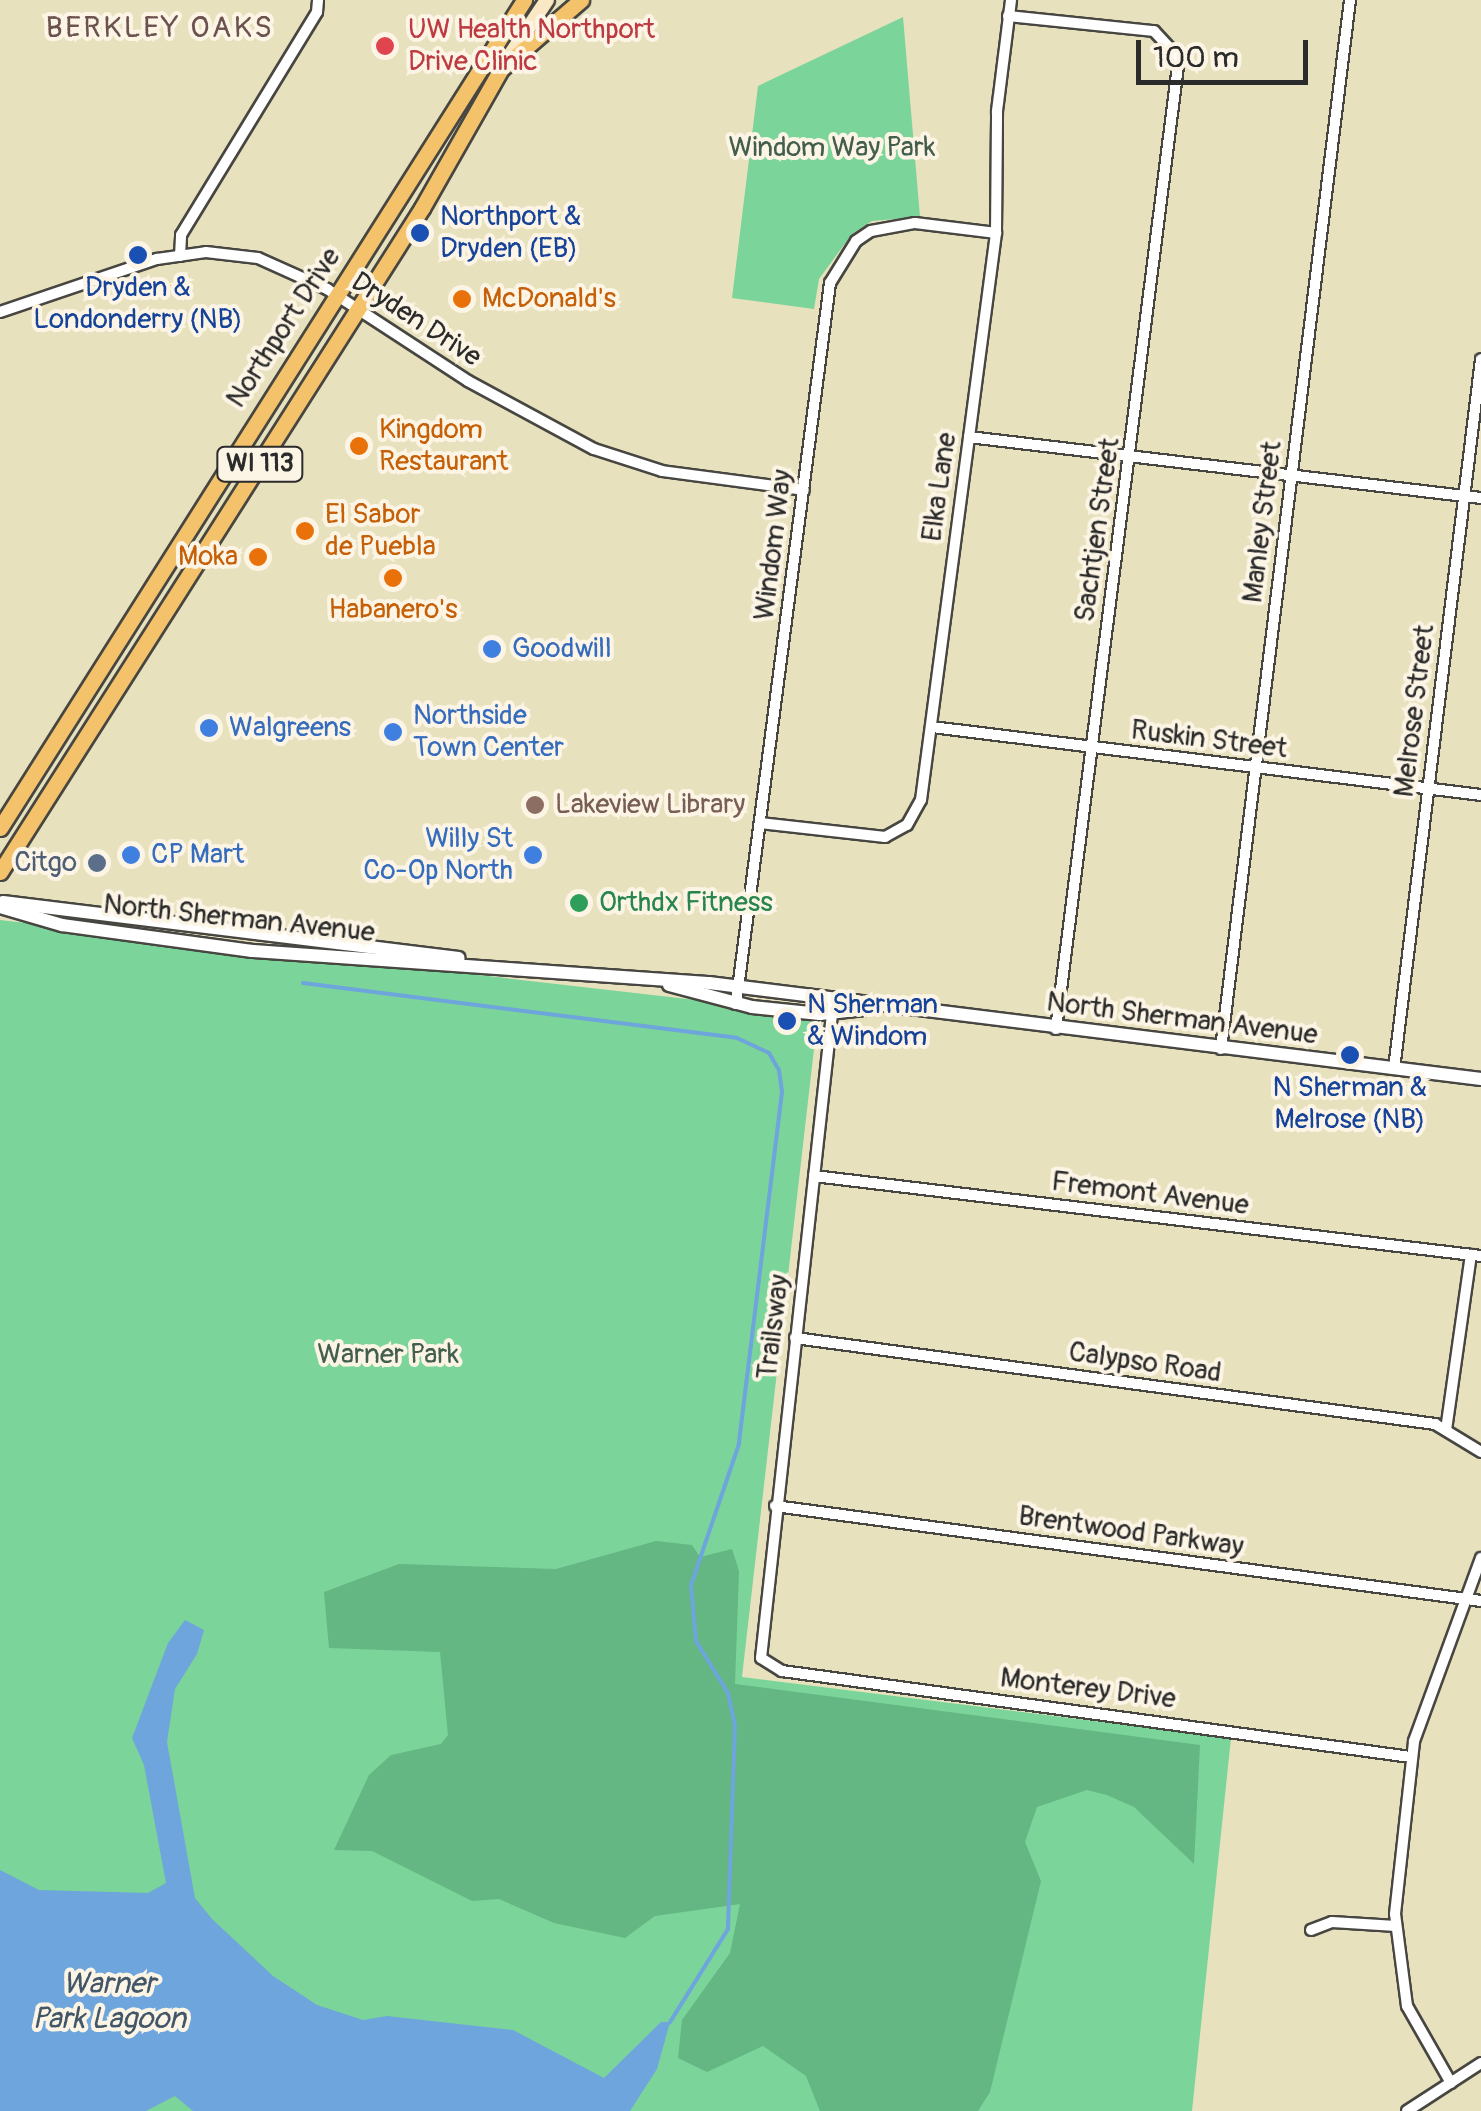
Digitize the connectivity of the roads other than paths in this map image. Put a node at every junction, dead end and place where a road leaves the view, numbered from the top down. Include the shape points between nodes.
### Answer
1 (318, 0) edge
2 (547, 0) edge
3 (581, 0) edge
4 (1010, 0) edge
5 (1350, 0) edge
6 (521, 3) edge
7 (1008, 16) junction
8 (501, 70) junction
9 (996, 233) junction
10 (180, 256) junction
11 (335, 295) junction
12 (357, 310) junction
13 (0, 312) edge
14 (1481, 358) edge
15 (969, 437) junction
16 (1131, 458) junction
17 (1292, 477) junction
18 (804, 490) junction
19 (1464, 496) junction
20 (1481, 498) edge
21 (165, 565) junction
22 (162, 617) junction
23 (932, 727) junction
24 (1092, 748) junction
25 (1256, 768) junction
26 (1428, 789) junction
27 (1481, 795) edge
28 (760, 823) junction
29 (0, 828) edge
30 (0, 872) edge
31 (0, 905) edge
32 (476, 962) junction
33 (664, 983) junction
34 (738, 986) junction
35 (736, 1004) junction
36 (833, 1006) junction
37 (1056, 1030) junction
38 (1221, 1049) junction
39 (1394, 1069) junction
40 (1481, 1080) edge
41 (814, 1176) junction
42 (1476, 1256) edge
43 (795, 1338) junction
44 (1446, 1430) junction
45 (1481, 1452) edge
46 (776, 1506) junction
47 (1481, 1558) edge
48 (1462, 1599) junction
49 (1481, 1601) edge
50 (763, 1659) joint
51 (1411, 1758) junction
52 (1396, 1926) junction
53 (1311, 1930) dead end
54 (1481, 2063) edge
55 (1450, 2082) junction
56 (1407, 2111) edge

1 - 10 street via 317,12 181,235
2 - 8 main road
3 - 8 main road, WI 113
4 - 7 street, Elka Lane
5 - 17 street, Manley Street
6 - 11 main road, Northport Drive / WI 113
7 - 9 street, Elka Lane via 997,111
7 - 16 street, Sachtjen Street via 1142,29 1167,39 1180,72
8 - 12 main road, Northport Drive / WI 113
9 - 15 street, Elka Lane
9 - 18 street, Windom Way via 916,223 856,241 830,283
10 - 11 street, Dryden Drive via 258,258
10 - 13 street, Dryden Drive
11 - 12 street, Dryden Drive
11 - 21 main road, Northport Drive / WI 113
12 - 18 street, Dryden Drive via 550,429 594,449 662,471
12 - 22 main road, Northport Drive / WI 113
14 - 19 street, Melrose Street
15 - 16 street
15 - 23 street, Elka Lane
16 - 17 street
16 - 24 street, Sachtjen Street
17 - 19 street
17 - 25 street, Manley Street
18 - 28 street, Windom Way
19 - 20 street
19 - 26 street, Melrose Street
21 - 22 main road
21 - 29 main road, Northport Drive / WI 113
22 - 30 main road, Northport Drive / WI 113
23 - 24 street, Ruskin Street
23 - 28 street, Elka Lane via 918,810 894,833 874,838
24 - 25 street, Ruskin Street
24 - 37 street, Sachtjen Street
25 - 26 street, Ruskin Street
25 - 38 street, Manley Street
26 - 27 street, Ruskin Street
26 - 39 street, Melrose Street
28 - 34 street, Windom Way
31 - 32 street, North Sherman Avenue via 435,952
31 - 32 street, North Sherman Avenue via 62,925 252,951
32 - 33 street, North Sherman Avenue
33 - 34 street, North Sherman Avenue
33 - 35 street, North Sherman Avenue
34 - 35 street, Windom Way
34 - 36 street, North Sherman Avenue
35 - 36 street, North Sherman Avenue
36 - 37 street, North Sherman Avenue
36 - 41 street, Trailsway
37 - 38 street, North Sherman Avenue
38 - 39 street, North Sherman Avenue
39 - 40 street, North Sherman Avenue
41 - 42 street, Fremont Avenue
41 - 43 street, Trailsway
42 - 44 street
43 - 44 street, Calypso Road via 1378,1415
43 - 46 street, Trailsway
44 - 45 street, Calypso Road
46 - 48 street, Brentwood Parkway
46 - 50 street, Trailsway
47 - 48 street
48 - 49 street, Brentwood Parkway
48 - 51 street
50 - 51 street, Monterey Drive via 782,1670
51 - 52 street
52 - 53 street via 1332,1922
52 - 55 street via 1408,2006
54 - 55 street
55 - 56 street

